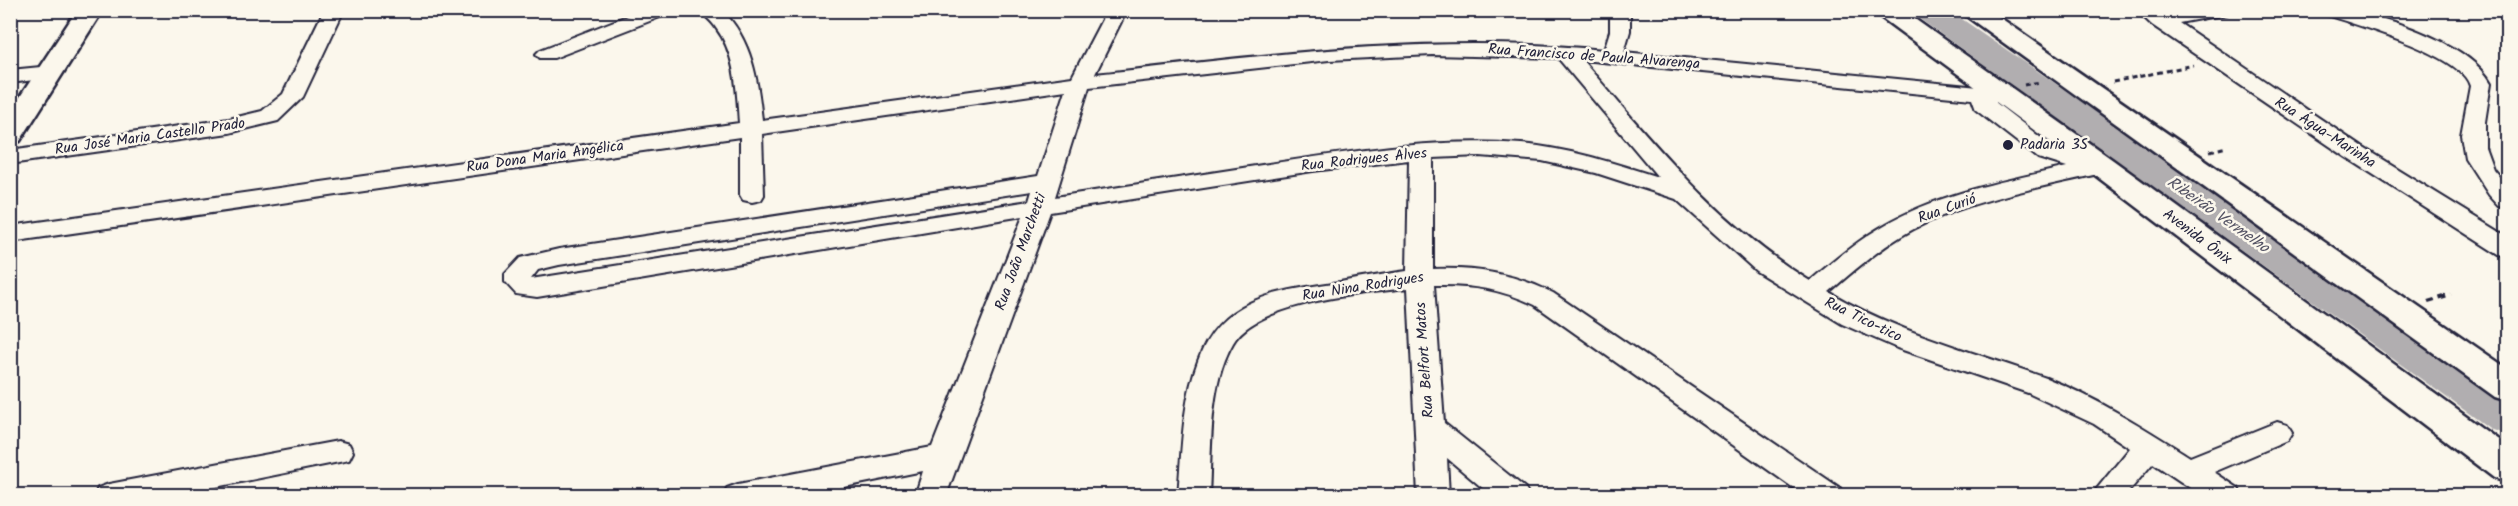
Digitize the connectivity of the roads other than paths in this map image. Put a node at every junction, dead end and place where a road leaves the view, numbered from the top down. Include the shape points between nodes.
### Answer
1 (90, 10) edge
2 (334, 10) edge
3 (661, 10) edge
4 (710, 10) edge
5 (1116, 10) edge
6 (1620, 10) edge
7 (1884, 10) edge
8 (1971, 10) edge
9 (2220, 10) edge
10 (2339, 12) edge
11 (2153, 16) edge
12 (1564, 52) junction
13 (547, 54) dead end
14 (1612, 56) junction
15 (51, 72) junction
16 (10, 77) edge
17 (1080, 82) junction
18 (1999, 92) junction
19 (751, 127) junction
20 (10, 135) edge
21 (1421, 153) junction
22 (10, 157) edge
23 (2098, 167) junction
24 (1043, 194) junction
25 (1685, 194) junction
26 (752, 195) dead end
27 (2508, 201) edge
28 (10, 234) edge
29 (2508, 249) edge
30 (1420, 276) junction
31 (1811, 294) junction
32 (2508, 388) edge
33 (1430, 428) junction
34 (2277, 433) dead end
35 (2151, 445) junction
36 (338, 452) dead end
37 (943, 456) junction
38 (2508, 468) edge
39 (2190, 470) junction
40 (109, 495) edge
41 (738, 495) edge
42 (930, 495) edge
43 (1193, 495) edge
44 (1434, 495) edge
45 (1514, 495) edge
46 (1829, 495) edge
47 (2106, 495) edge
48 (2227, 495) edge

1 - 15 main road
2 - 22 street, Rua José Maria Castello Prado via 292,98 270,116 230,126
3 - 13 street
4 - 19 street via 726,25 741,58
5 - 17 street, Rua João Marchetti
6 - 14 street via 1620,31
7 - 18 main road, Avenida Ônix
8 - 32 main road via 2054,80
9 - 11 street
10 - 27 street via 2436,48 2473,72 2481,82 2481,91 2472,150 2484,173
11 - 29 street, Rua Água-Marinha via 2354,152
12 - 14 street, Rua Francisco de Paula Alvarenga
12 - 17 street, Rua Francisco de Paula Alvarenga via 1432,49 1329,54
12 - 25 street, Rua Tico-tico
14 - 18 street, Rua Francisco de Paula Alvarenga
15 - 16 street
15 - 20 main road
17 - 19 street, Rua Dona Maria Angélica
17 - 24 street, Rua João Marchetti
18 - 23 main road, Avenida Ônix
19 - 26 street
19 - 28 street, Rua Dona Maria Angélica
21 - 24 street, Rua Rodrigues Alves
21 - 25 street, Rua Rodrigues Alves via 1490,150 1542,154 1600,167
21 - 30 street, Rua Belfort Matos
23 - 31 street, Rua Curió via 1995,192 1896,229 1845,263
23 - 38 main road, Avenida Ônix
24 - 24 street via 559,257 524,267 518,274 519,282 525,288 537,288
24 - 37 street, Rua João Marchetti
25 - 31 street, Rua Tico-tico via 1765,265
30 - 33 street, Rua Belfort Matos
30 - 43 street, Rua Nina Rodrigues via 1268,305 1229,329 1219,342 1208,375
30 - 46 street, Rua Nina Rodrigues via 1487,279 1544,299
31 - 35 street, Rua Tico-tico via 1852,318 1906,341 2068,399
33 - 44 street, Rua Belfort Matos
33 - 45 street
34 - 39 street
35 - 39 street, Rua Tico-tico
35 - 47 street
36 - 40 street
37 - 41 street
37 - 42 street, Rua João Marchetti
39 - 48 street, Rua Tico-tico

